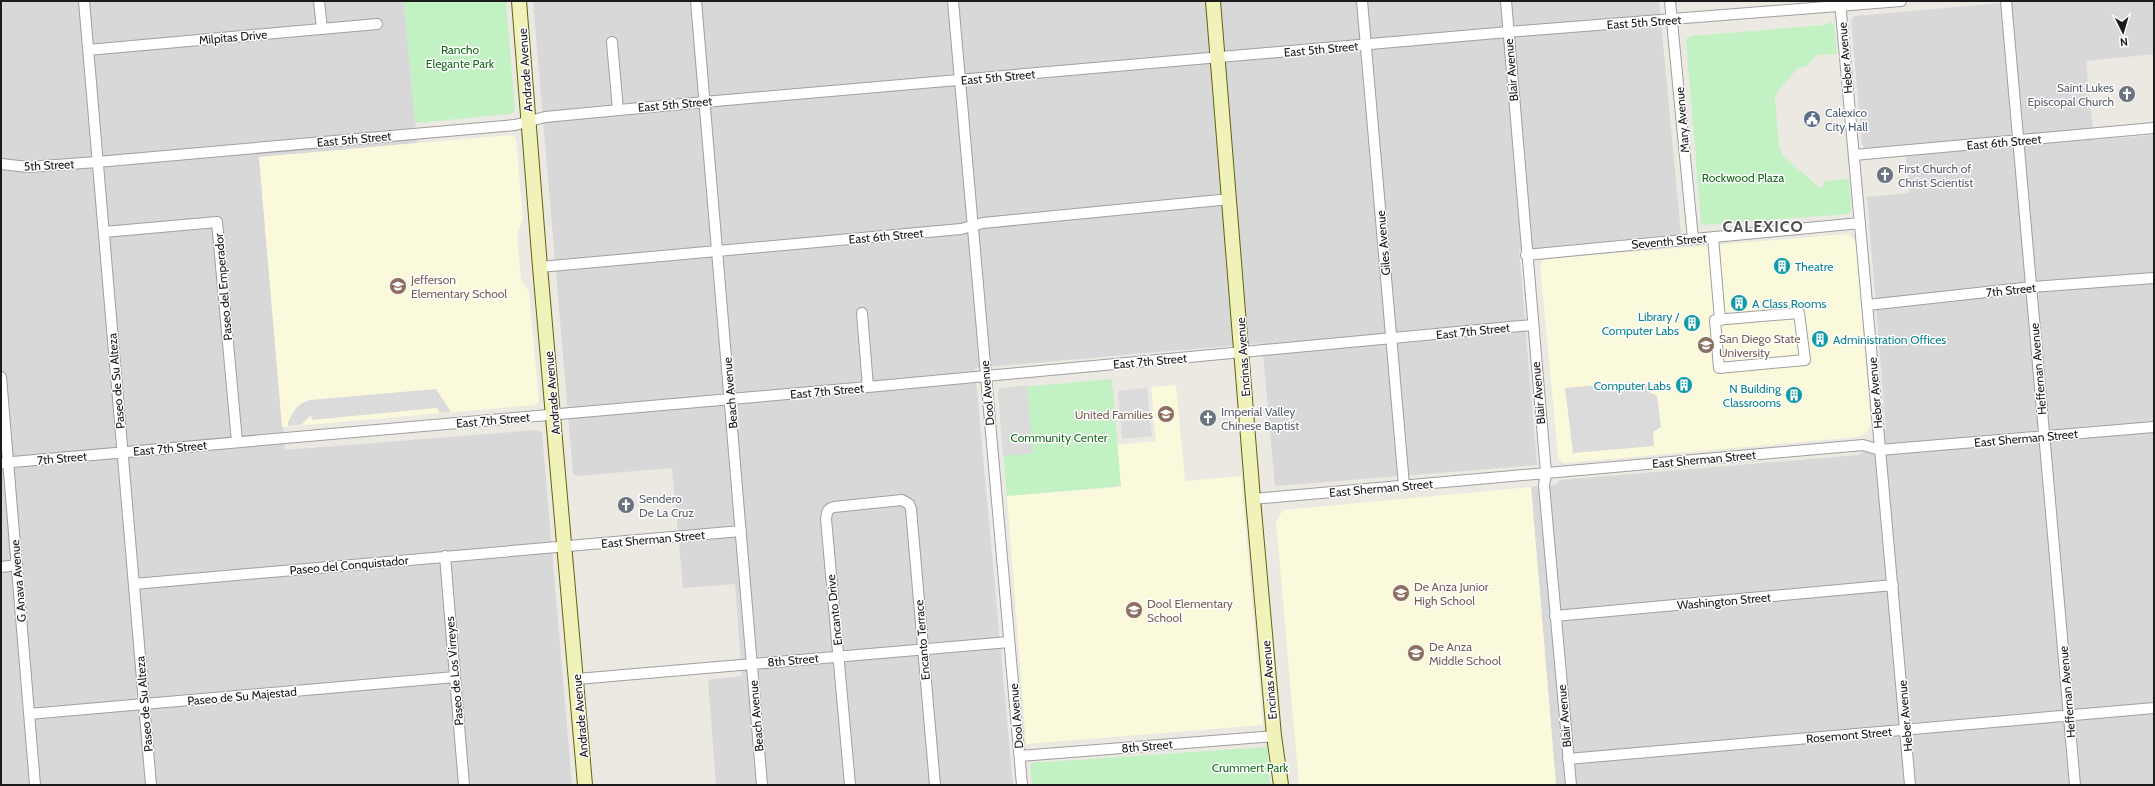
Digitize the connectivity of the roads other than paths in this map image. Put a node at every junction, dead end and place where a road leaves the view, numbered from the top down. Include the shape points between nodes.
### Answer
1 (84, 1) edge
2 (319, 1) edge
3 (519, 1) edge
4 (696, 1) edge
5 (954, 1) edge
6 (1213, 1) edge
7 (1362, 1) edge
8 (1506, 1) edge
9 (1670, 1) edge
10 (1901, 1) edge
11 (2006, 1) edge
12 (1840, 4) edge
13 (1672, 20) junction
14 (377, 24) dead end
15 (322, 29) junction
16 (1508, 32) junction
17 (612, 42) dead end
18 (1366, 46) junction
19 (88, 50) junction
20 (1217, 58) junction
21 (961, 80) junction
22 (704, 102) junction
23 (618, 110) junction
24 (529, 121) junction
25 (2154, 128) edge
26 (2017, 140) junction
27 (1854, 155) junction
28 (97, 162) junction
29 (1, 164) edge
30 (1230, 199) junction
31 (1860, 223) junction
32 (973, 226) junction
33 (104, 232) junction
34 (1713, 237) junction
35 (1693, 239) junction
36 (717, 251) junction
37 (1526, 255) junction
38 (540, 267) junction
39 (2154, 278) edge
40 (2032, 287) junction
41 (1868, 305) junction
42 (862, 313) dead end
43 (1720, 320) junction
44 (1532, 325) junction
45 (1391, 339) junction
46 (1242, 353) junction
47 (986, 376) junction
48 (1, 377) edge
49 (868, 387) junction
50 (730, 399) junction
51 (554, 414) junction
52 (2154, 427) edge
53 (2044, 436) junction
54 (237, 442) junction
55 (1880, 450) junction
56 (122, 452) junction
57 (5, 463) edge
58 (1546, 473) junction
59 (1404, 485) junction
60 (902, 500) joint
61 (1253, 500) junction
62 (741, 531) junction
63 (565, 546) junction
64 (445, 556) junction
65 (17, 565) junction
66 (1, 566) edge
67 (134, 584) junction
68 (1893, 585) junction
69 (1555, 616) junction
70 (1009, 642) junction
71 (923, 649) junction
72 (839, 656) junction
73 (752, 664) junction
74 (455, 677) junction
75 (576, 679) junction
76 (144, 704) junction
77 (2154, 708) edge
78 (29, 714) junction
79 (2069, 714) junction
80 (1906, 730) junction
81 (1274, 736) junction
82 (1020, 756) junction
83 (1568, 759) junction
84 (35, 785) edge
85 (151, 785) edge
86 (464, 785) edge
87 (585, 785) edge
88 (762, 785) edge
89 (850, 785) edge
90 (935, 785) edge
91 (1022, 785) edge
92 (1281, 785) edge
93 (1571, 785) edge
94 (1910, 785) edge
95 (2075, 785) edge

1 - 19 street, Paseo de Su Alteza
2 - 15 street
3 - 24 street, Andrade Avenue
4 - 22 street, Beach Avenue
5 - 21 street, Dool Avenue
6 - 20 street, Encinas Avenue
7 - 18 street, Giles Avenue
8 - 16 street, Blair Avenue
9 - 13 street, Mary Avenue
10 - 12 street, East 5th Street
11 - 26 street, Heffernan Avenue
12 - 13 street, East 5th Street
12 - 27 street, Heber Avenue
13 - 16 street, East 5th Street
13 - 35 street, Mary Avenue
14 - 15 street, Milpitas Drive
15 - 19 street, Milpitas Drive
16 - 18 street, East 5th Street
16 - 37 street, Blair Avenue
17 - 23 street
18 - 20 street, East 5th Street
18 - 45 street, Giles Avenue
19 - 28 street, Paseo de Su Alteza
20 - 21 street, East 5th Street
20 - 30 street, Encinas Avenue
21 - 22 street, East 5th Street
21 - 32 street, Dool Avenue
22 - 23 street, East 5th Street
22 - 36 street, Beach Avenue
23 - 24 street, East 5th Street via 545,117
24 - 28 street, East 5th Street via 515,125
24 - 38 street, Andrade Avenue
25 - 26 street, East 6th Street
26 - 27 street, East 6th Street
26 - 40 street, Heffernan Avenue
27 - 31 street, Heber Avenue
28 - 29 street, 5th Street via 28,167
28 - 33 street, Paseo de Su Alteza
30 - 32 street, East 6th Street
30 - 46 street, Encinas Avenue
31 - 34 street, Seventh Street
31 - 41 street, Heber Avenue
32 - 36 street, East 6th Street via 953,230
32 - 47 street, Dool Avenue
33 - 54 street, Paseo del Emperador via 217,222
33 - 56 street, Paseo de Su Alteza
34 - 35 street, Seventh Street
34 - 43 street
35 - 37 street, Seventh Street
36 - 38 street, East 6th Street
36 - 50 street, Beach Avenue
37 - 44 street, Blair Avenue
38 - 51 street, Andrade Avenue
39 - 40 street, 7th Street
40 - 41 street, 7th Street
40 - 53 street, Heffernan Avenue
41 - 55 street, Heber Avenue
42 - 49 street
43 - 43 street via 1715,320 1718,368 1805,360 1800,313
44 - 45 street, East 7th Street
44 - 58 street, Blair Avenue
45 - 46 street, East 7th Street
45 - 59 street, Giles Avenue
46 - 47 street, East 7th Street
46 - 61 street, Encinas Avenue
47 - 49 street, East 7th Street
47 - 70 street, Dool Avenue
48 - 57 street, G Anava Avenue
49 - 50 street, East 7th Street
50 - 51 street, East 7th Street
50 - 62 street, Beach Avenue
51 - 54 street, East 7th Street
51 - 63 street, Andrade Avenue
52 - 53 street, East Sherman Street
53 - 55 street, East Sherman Street
53 - 79 street, Heffernan Avenue
54 - 56 street, East 7th Street
55 - 58 street, East Sherman Street via 1863,445
55 - 68 street, Heber Avenue
56 - 57 street, 7th Street
56 - 67 street, Paseo de Su Alteza
57 - 65 street, G Anava Avenue
58 - 59 street, East Sherman Street
58 - 69 street, Blair Avenue via 1544,485
59 - 61 street, East Sherman Street
60 - 71 street, Encanto Terrace via 909,504 911,509
60 - 72 street, Encanto Drive via 834,506 827,512
61 - 81 street, Encinas Avenue
62 - 63 street, East Sherman Street
62 - 73 street, Beach Avenue
63 - 64 street, Paseo del Conquistador
63 - 75 street, Andrade Avenue
64 - 67 street, Paseo del Conquistador
64 - 74 street, Paseo de Los Virreyes
65 - 66 street
65 - 78 street, G Anava Avenue
67 - 76 street, Paseo de Su Alteza
68 - 69 street, Washington Street
68 - 80 street, Heber Avenue
69 - 83 street, Blair Avenue
70 - 71 street, 8th Street
70 - 82 street, Dool Avenue
71 - 72 street, 8th Street
71 - 90 street, Encanto Terrace
72 - 73 street, 8th Street
72 - 89 street, Encanto Drive
73 - 75 street, 8th Street
73 - 88 street, Beach Avenue
74 - 76 street, Paseo de Su Majestad
74 - 86 street, Paseo de Los Virreyes
75 - 87 street, Andrade Avenue
76 - 78 street, Paseo de Su Majestad
76 - 85 street, Paseo de Su Alteza
77 - 79 street, Rosemont Street
78 - 84 street, G Anava Avenue
79 - 80 street, Rosemont Street
79 - 95 street, Heffernan Avenue
80 - 83 street, Rosemont Street
80 - 94 street, Heber Avenue
81 - 82 street, 8th Street
81 - 92 street, Encinas Avenue
82 - 91 street, Dool Avenue
83 - 93 street, Blair Avenue

